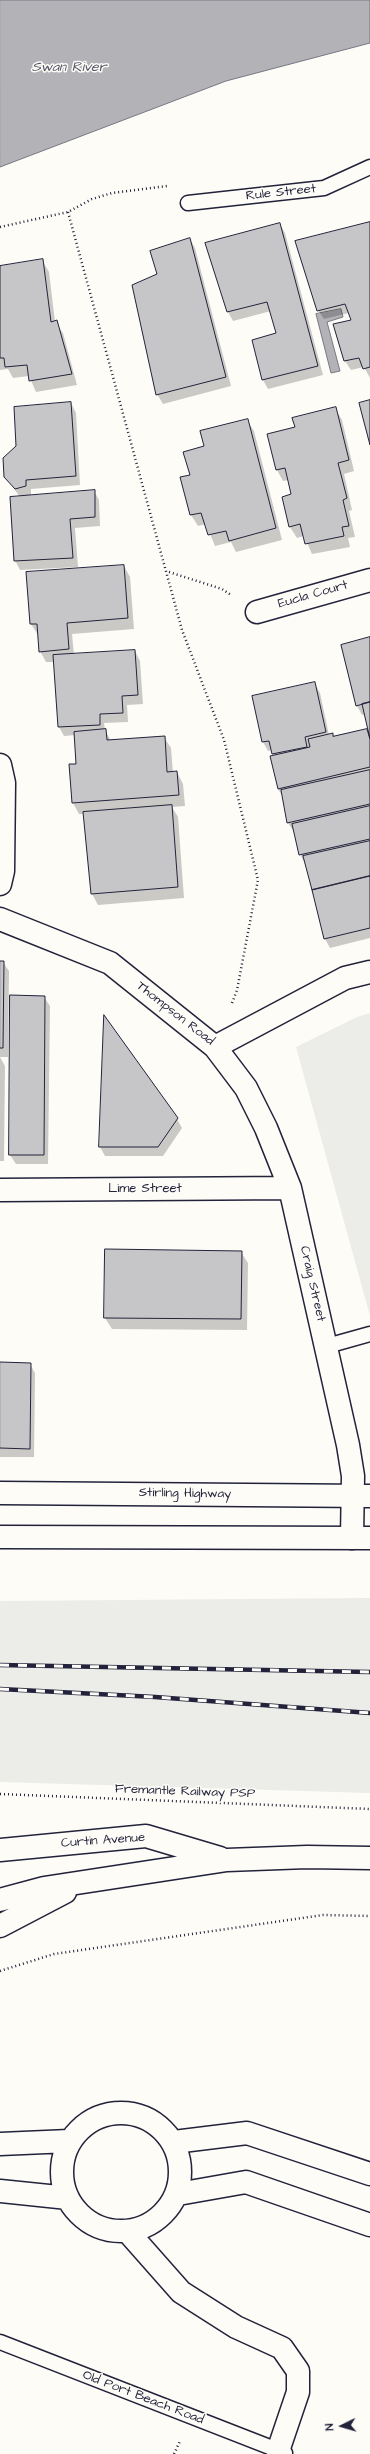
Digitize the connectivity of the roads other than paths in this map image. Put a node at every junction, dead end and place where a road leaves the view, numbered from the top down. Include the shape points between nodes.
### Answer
1 (370, 167) edge
2 (188, 203) dead end
3 (370, 580) edge
4 (256, 612) road end
5 (0, 765) edge
6 (0, 884) edge
7 (0, 919) edge
8 (370, 972) edge
9 (215, 1047) junction
10 (290, 1188) junction
11 (0, 1190) edge
12 (370, 1334) edge
13 (327, 1346) junction
14 (0, 1493) edge
15 (361, 1496) edge
16 (0, 1537) edge
17 (361, 1538) edge
18 (0, 1850) edge
19 (370, 1858) edge
20 (227, 1860) junction
21 (82, 1882) junction
22 (0, 1900) edge
23 (0, 1926) edge
24 (69, 2141) junction
25 (174, 2142) junction
26 (0, 2144) edge
27 (370, 2174) edge
28 (0, 2191) edge
29 (178, 2194) junction
30 (68, 2198) junction
31 (370, 2225) edge
32 (128, 2232) junction
33 (0, 2342) edge
34 (282, 2452) edge

1 - 2 lane, Rule Street via 324,188
3 - 4 main road, Eucla Court
5 - 6 main road via 4,791 3,871
7 - 9 main road, Thompson Road via 110,963
8 - 9 main road, Thompson Road via 345,978
9 - 10 main road, Craig Street via 246,1088 266,1128
10 - 11 main road, Lime Street
10 - 13 main road, Craig Street
12 - 13 lane
13 - 15 main road, Craig Street via 353,1476
14 - 15 main road, Stirling Highway
15 - 17 main road, Craig Street
16 - 17 main road
18 - 20 main road, Curtin Avenue via 146,1836
19 - 20 main road, Curtin Avenue
20 - 21 main road, Curtin Avenue
21 - 22 main road, Curtin Avenue via 44,1888
21 - 23 main road
24 - 25 main road via 94,2118 122,2112 152,2121
24 - 26 main road
24 - 30 main road via 62,2162 62,2187
25 - 27 main road via 247,2133
25 - 29 main road via 182,2171
28 - 30 main road
29 - 31 main road via 246,2182
29 - 32 main road via 156,2222
30 - 32 main road via 77,2214 99,2229
32 - 34 main road via 182,2292 236,2328 282,2348 298,2371 298,2392
33 - 34 lane, Old Port Beach Road

